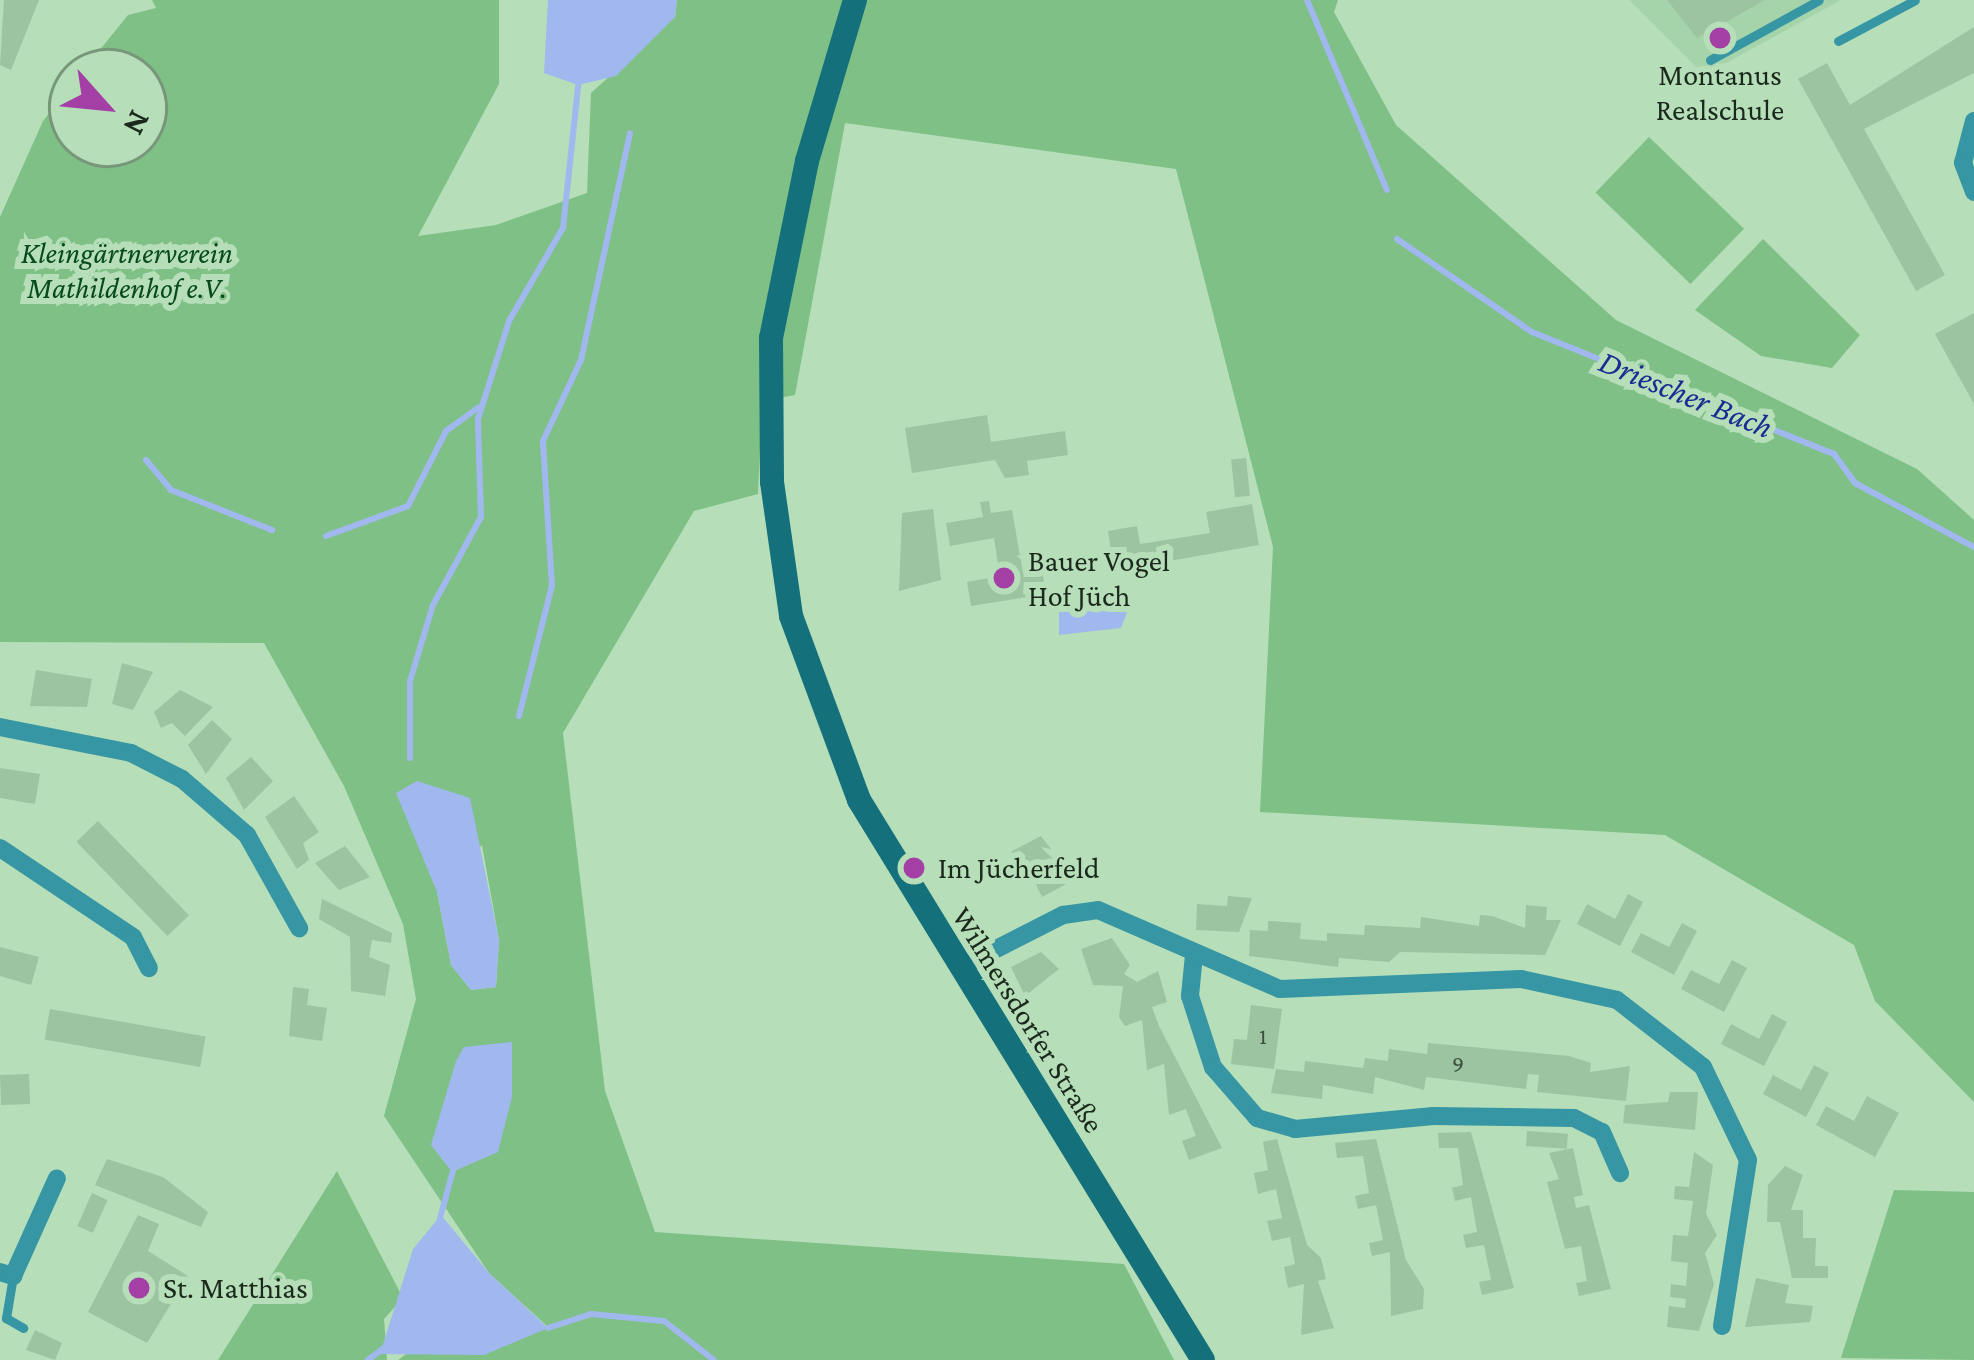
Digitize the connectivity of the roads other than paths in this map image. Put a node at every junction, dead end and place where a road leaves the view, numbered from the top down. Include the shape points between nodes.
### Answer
1 (855, 0) edge
2 (1819, 0) edge
3 (1915, 0) edge
4 (1838, 41) dead end
5 (1710, 60) dead end
6 (1974, 121) edge
7 (1974, 192) edge
8 (0, 727) edge
9 (0, 848) edge
10 (299, 928) dead end
11 (1194, 955) junction
12 (149, 968) dead end
13 (959, 968) junction
14 (1619, 1173) dead end
15 (57, 1178) dead end
16 (7, 1274) edge
17 (1722, 1326) dead end
18 (22, 1328) dead end
19 (1203, 1360) edge

1 - 13 street, Wilmersdorfer Straße via 771,338 776,523 818,710 859,800
2 - 5 lane
3 - 4 lane
6 - 7 street via 1963,163
8 - 10 street via 130,752 182,779 247,835
9 - 12 street via 133,937
11 - 13 street via 1098,910 1063,915
11 - 14 street via 1190,996 1213,1067 1257,1118 1295,1129 1433,1116 1574,1118 1602,1132
11 - 17 street via 1306,993 1547,981 1650,1018 1714,1083 1748,1160
13 - 19 street, Wilmersdorfer Straße
15 - 16 street
16 - 18 lane via 6,1318

